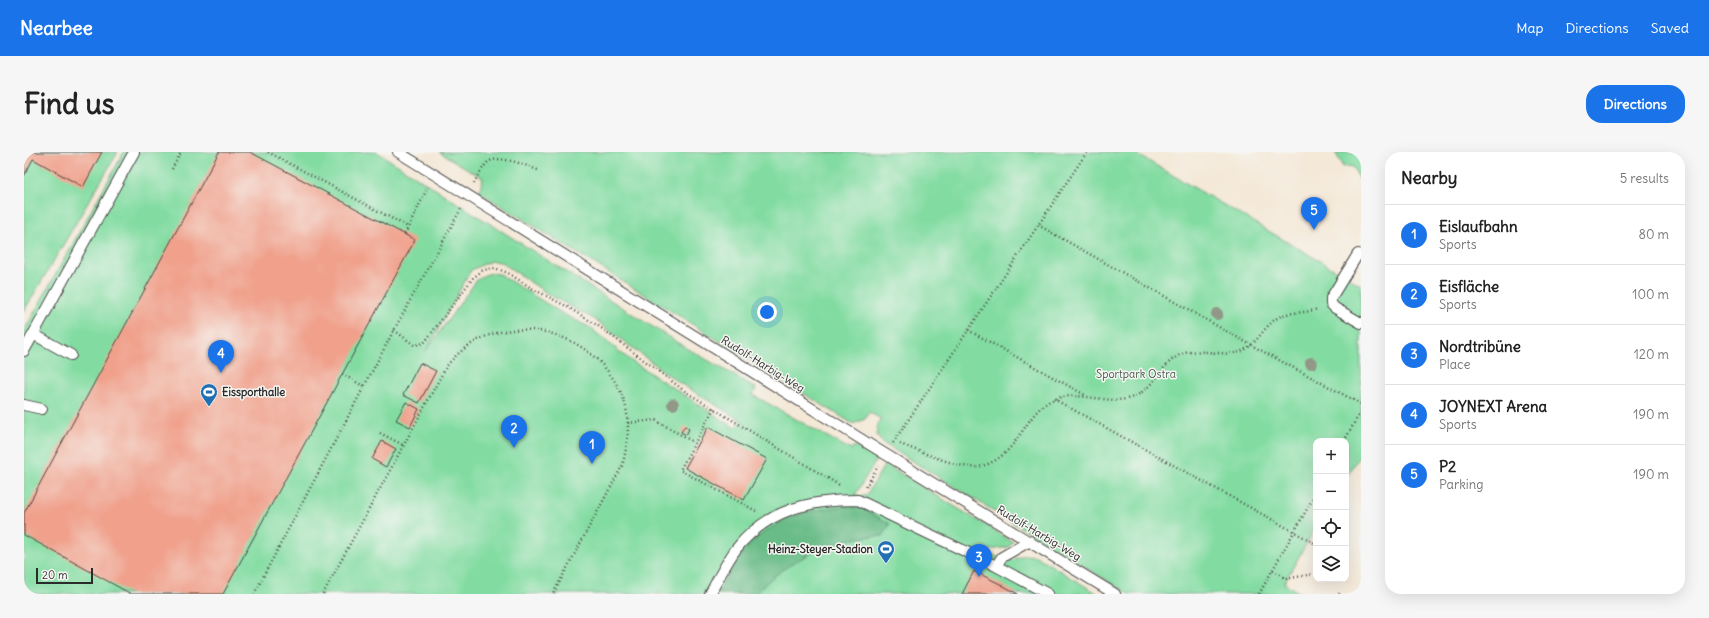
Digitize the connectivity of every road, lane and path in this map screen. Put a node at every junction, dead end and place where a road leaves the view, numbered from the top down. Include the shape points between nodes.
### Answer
1 (134, 152) edge
2 (181, 152) edge
3 (268, 152) edge
4 (398, 152) edge
5 (1087, 152) edge
6 (172, 169) dead end
7 (540, 171) dead end
8 (435, 174) junction
9 (468, 195) junction
10 (1038, 225) junction
11 (408, 227) junction
12 (404, 234) dead end
13 (1358, 254) dead end
14 (1331, 304) junction
15 (1361, 323) edge
16 (394, 330) junction
17 (968, 330) junction
18 (33, 334) junction
19 (1251, 346) junction
20 (24, 351) edge
21 (71, 355) dead end
22 (342, 374) dead end
23 (365, 387) junction
24 (1086, 396) junction
25 (1054, 399) junction
26 (1361, 404) edge
27 (24, 405) edge
28 (714, 408) junction
29 (42, 409) dead end
30 (1361, 411) edge
31 (628, 423) junction
32 (380, 433) dead end
33 (896, 438) dead end
34 (1346, 438) edge
35 (894, 442) dead end
36 (695, 443) junction
37 (403, 445) junction
38 (881, 461) dead end
39 (860, 496) junction
40 (1313, 498) edge
41 (770, 519) junction
42 (1294, 533) junction
43 (1030, 542) junction
44 (1313, 542) edge
45 (996, 566) junction
46 (1273, 570) junction
47 (1312, 574) dead end
48 (254, 594) edge
49 (323, 594) edge
50 (553, 594) edge
51 (710, 594) edge
52 (1048, 594) edge
53 (1115, 594) edge
54 (1259, 594) edge

1 - 18 lane
2 - 6 path
3 - 11 path
4 - 8 lane, Rudolf-Harbig-Weg
5 - 10 path
7 - 9 path via 499,159 488,162
8 - 9 lane, Rudolf-Harbig-Weg
8 - 11 path
9 - 16 path
9 - 43 lane, Rudolf-Harbig-Weg
10 - 17 path
10 - 19 path
11 - 12 path
13 - 14 lane
14 - 15 lane
14 - 19 path via 1308,313 1280,317 1267,327
16 - 23 path
16 - 28 path via 414,344 424,343 473,278 483,270 495,268 566,306
17 - 24 path
17 - 33 path
18 - 20 lane
18 - 21 lane
19 - 24 path via 1240,352 1181,354 1172,360 1144,392 1129,399
19 - 26 path
22 - 23 path
23 - 48 path
24 - 25 path
25 - 35 path via 1040,408 1008,450 994,462 976,467 964,466
25 - 42 path
27 - 29 lane
28 - 36 path
28 - 39 path
30 - 34 path
31 - 36 path via 655,420
31 - 37 path via 619,388 594,355 576,343 553,333 520,329 495,333 470,344 455,355
31 - 50 path via 627,450 622,466
32 - 37 path
36 - 41 path via 680,470
37 - 49 path
38 - 39 path
39 - 41 lane via 809,503
39 - 45 lane
40 - 42 path
41 - 51 lane via 736,550
42 - 44 path
42 - 46 path
43 - 45 lane via 1002,557
43 - 53 lane, Rudolf-Harbig-Weg
45 - 52 lane
46 - 47 path via 1286,579
46 - 54 path

